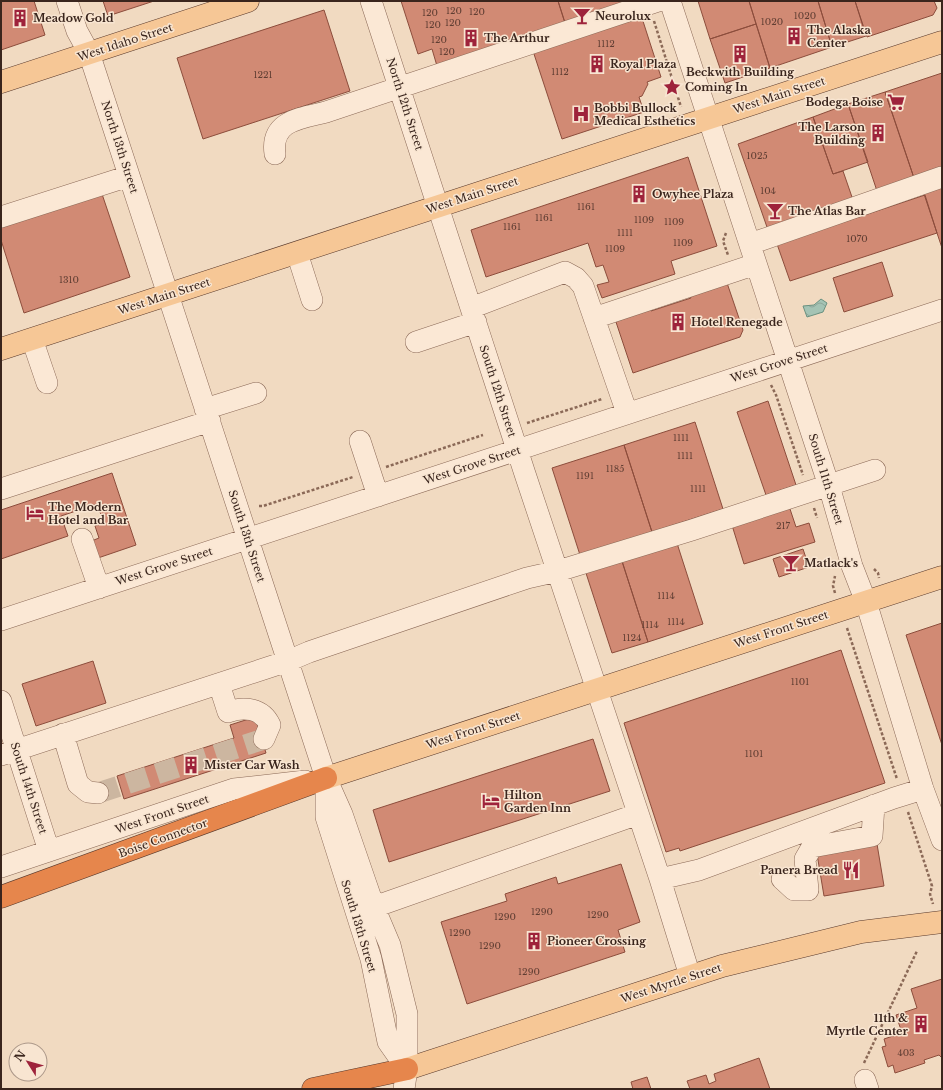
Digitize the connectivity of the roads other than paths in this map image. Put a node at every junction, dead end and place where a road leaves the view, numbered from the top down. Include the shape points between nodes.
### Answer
1 (67, 1) edge
2 (248, 1) edge
3 (372, 1) edge
4 (670, 1) edge
5 (653, 2) edge
6 (942, 42) edge
7 (89, 53) junction
8 (1, 82) edge
9 (400, 87) junction
10 (709, 118) junction
11 (275, 154) dead end
12 (129, 176) junction
13 (942, 177) edge
14 (439, 206) junction
15 (1, 217) edge
16 (750, 244) junction
17 (297, 253) junction
18 (756, 264) junction
19 (168, 295) junction
20 (312, 300) dead end
21 (942, 310) edge
22 (474, 315) junction
23 (594, 318) junction
24 (32, 339) junction
25 (416, 342) dead end
26 (1, 349) edge
27 (788, 361) junction
28 (47, 383) dead end
29 (256, 393) dead end
30 (627, 414) junction
31 (208, 415) junction
32 (360, 441) dead end
33 (517, 450) junction
34 (875, 470) dead end
35 (829, 486) junction
36 (1, 489) edge
37 (378, 496) junction
38 (248, 538) junction
39 (82, 539) dead end
40 (558, 571) junction
41 (942, 577) edge
42 (98, 588) junction
43 (866, 602) junction
44 (1, 620) edge
45 (288, 661) junction
46 (219, 684) junction
47 (596, 690) junction
48 (1, 701) edge
49 (63, 734) junction
50 (264, 739) dead end
51 (9, 752) edge
52 (326, 778) junction
53 (923, 789) junction
54 (98, 793) tunnel mouth
55 (874, 805) junction
56 (638, 814) junction
57 (942, 840) edge
58 (49, 852) junction
59 (1, 867) edge
60 (660, 879) junction
61 (782, 879) dead end
62 (1, 897) edge
63 (374, 907) junction
64 (942, 922) edge
65 (690, 976) junction
66 (406, 1079) edge
67 (313, 1089) edge

1 - 7 street, North 13th Street via 77,31
2 - 7 main road, West Idaho Street
3 - 9 street, North 12th Street
4 - 10 street, South 11th Street
5 - 9 street
6 - 10 main road, West Main Street
7 - 8 main road, West Idaho Street
7 - 12 street, North 13th Street
9 - 11 street via 291,121 276,135
9 - 14 street, North 12th Street
10 - 14 main road, West Main Street
10 - 16 street, South 11th Street
12 - 15 street
12 - 19 street, North 13th Street
13 - 16 street
14 - 17 main road, West Main Street
14 - 22 street, South 12th Street
16 - 18 street, South 11th Street
17 - 19 main road, West Main Street
17 - 20 street
18 - 23 street
18 - 27 street, South 11th Street
19 - 24 main road, West Main Street
19 - 31 street, South 13th Street
21 - 27 street, West Grove Street
22 - 23 street via 565,272 576,278 583,286
22 - 25 street
22 - 33 street, South 12th Street
23 - 30 street
24 - 26 main road, West Main Street
24 - 28 street
27 - 30 street, West Grove Street
27 - 35 street, South 11th Street
29 - 31 street
30 - 33 street, West Grove Street
31 - 36 street
31 - 38 street, South 13th Street
32 - 37 street
33 - 37 street, West Grove Street
33 - 40 street, South 12th Street
34 - 35 street
35 - 40 street
35 - 43 street, South 11th Street via 852,566
37 - 38 street, West Grove Street
38 - 42 street, West Grove Street
38 - 45 street, South 13th Street
39 - 42 street
40 - 45 street via 527,578
40 - 47 street, South 12th Street
41 - 43 main road, West Front Street
42 - 44 street, West Grove Street
43 - 47 main road, West Front Street
43 - 53 street, South 11th Street
45 - 46 street
45 - 52 street, South 13th Street
46 - 49 street
46 - 50 street via 228,712 239,708 253,710 267,719 270,725
47 - 52 main road, West Front Street
47 - 56 street, South 12th Street
48 - 51 street, South 14th Street
49 - 51 street
49 - 54 street via 78,784 88,792
51 - 58 street, South 14th Street
52 - 58 street, West Front Street via 234,789
52 - 62 highway, Boise Connector
52 - 63 street, South 13th Street via 342,814
52 - 66 street, South 13th Street via 326,817 372,959 388,1042
53 - 55 street
53 - 57 street, South 11th Street
55 - 60 street via 698,870
55 - 61 street via 872,836 812,847 805,859 808,890 794,890
56 - 60 street, South 12th Street
56 - 63 street
58 - 59 street, West Front Street
60 - 65 street, South 12th Street
63 - 66 street, South 13th Street via 390,945 407,1014
64 - 65 main road, West Myrtle Street via 861,932
65 - 66 main road, West Myrtle Street
66 - 67 highway

